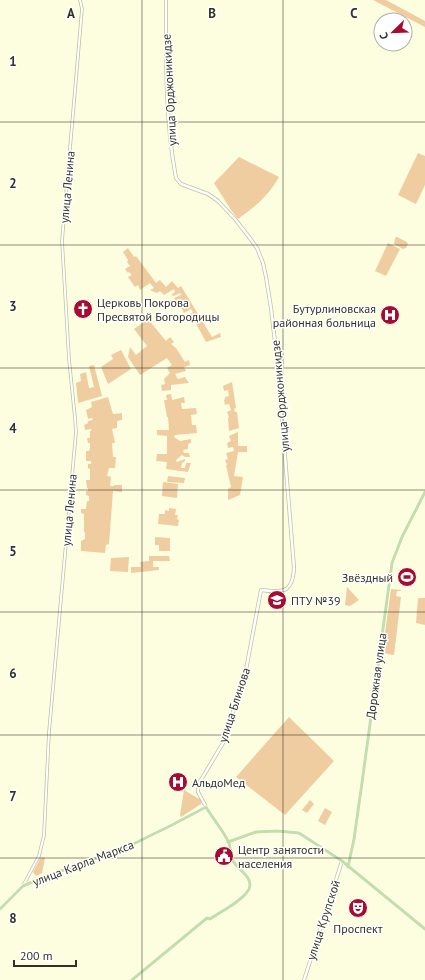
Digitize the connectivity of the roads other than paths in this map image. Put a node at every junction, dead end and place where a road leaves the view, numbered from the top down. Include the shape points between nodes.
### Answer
1 (80, 0) edge
2 (166, 0) edge
3 (425, 492) edge
4 (261, 590) joint
5 (206, 806) junction
6 (228, 842) junction
7 (342, 861) junction
8 (348, 867) junction
9 (23, 886) junction
10 (0, 908) edge
11 (425, 929) edge
12 (132, 980) edge
13 (304, 980) edge

1 - 9 street, улица Ленина via 82,9 62,247 76,432 49,732 44,835 39,856
2 - 4 main road, улица Орджоникидзе via 168,118 176,178 181,184 208,194 235,219 256,248 263,263 268,285 278,366 294,576 290,586 282,592
3 - 8 main road, Дорожная улица via 392,563 356,828
4 - 5 main road, улица Блинова via 242,689 223,743 198,785 198,792
5 - 6 main road, улица Блинова
5 - 9 main road, улица Карла Маркса via 123,849 44,876
6 - 7 main road via 256,832 293,832 307,837
6 - 12 main road, улица Блинова via 234,862 250,882 249,889 186,934
7 - 8 main road
7 - 13 main road, улица Крупской
8 - 11 main road
9 - 10 main road, улица Ленина

